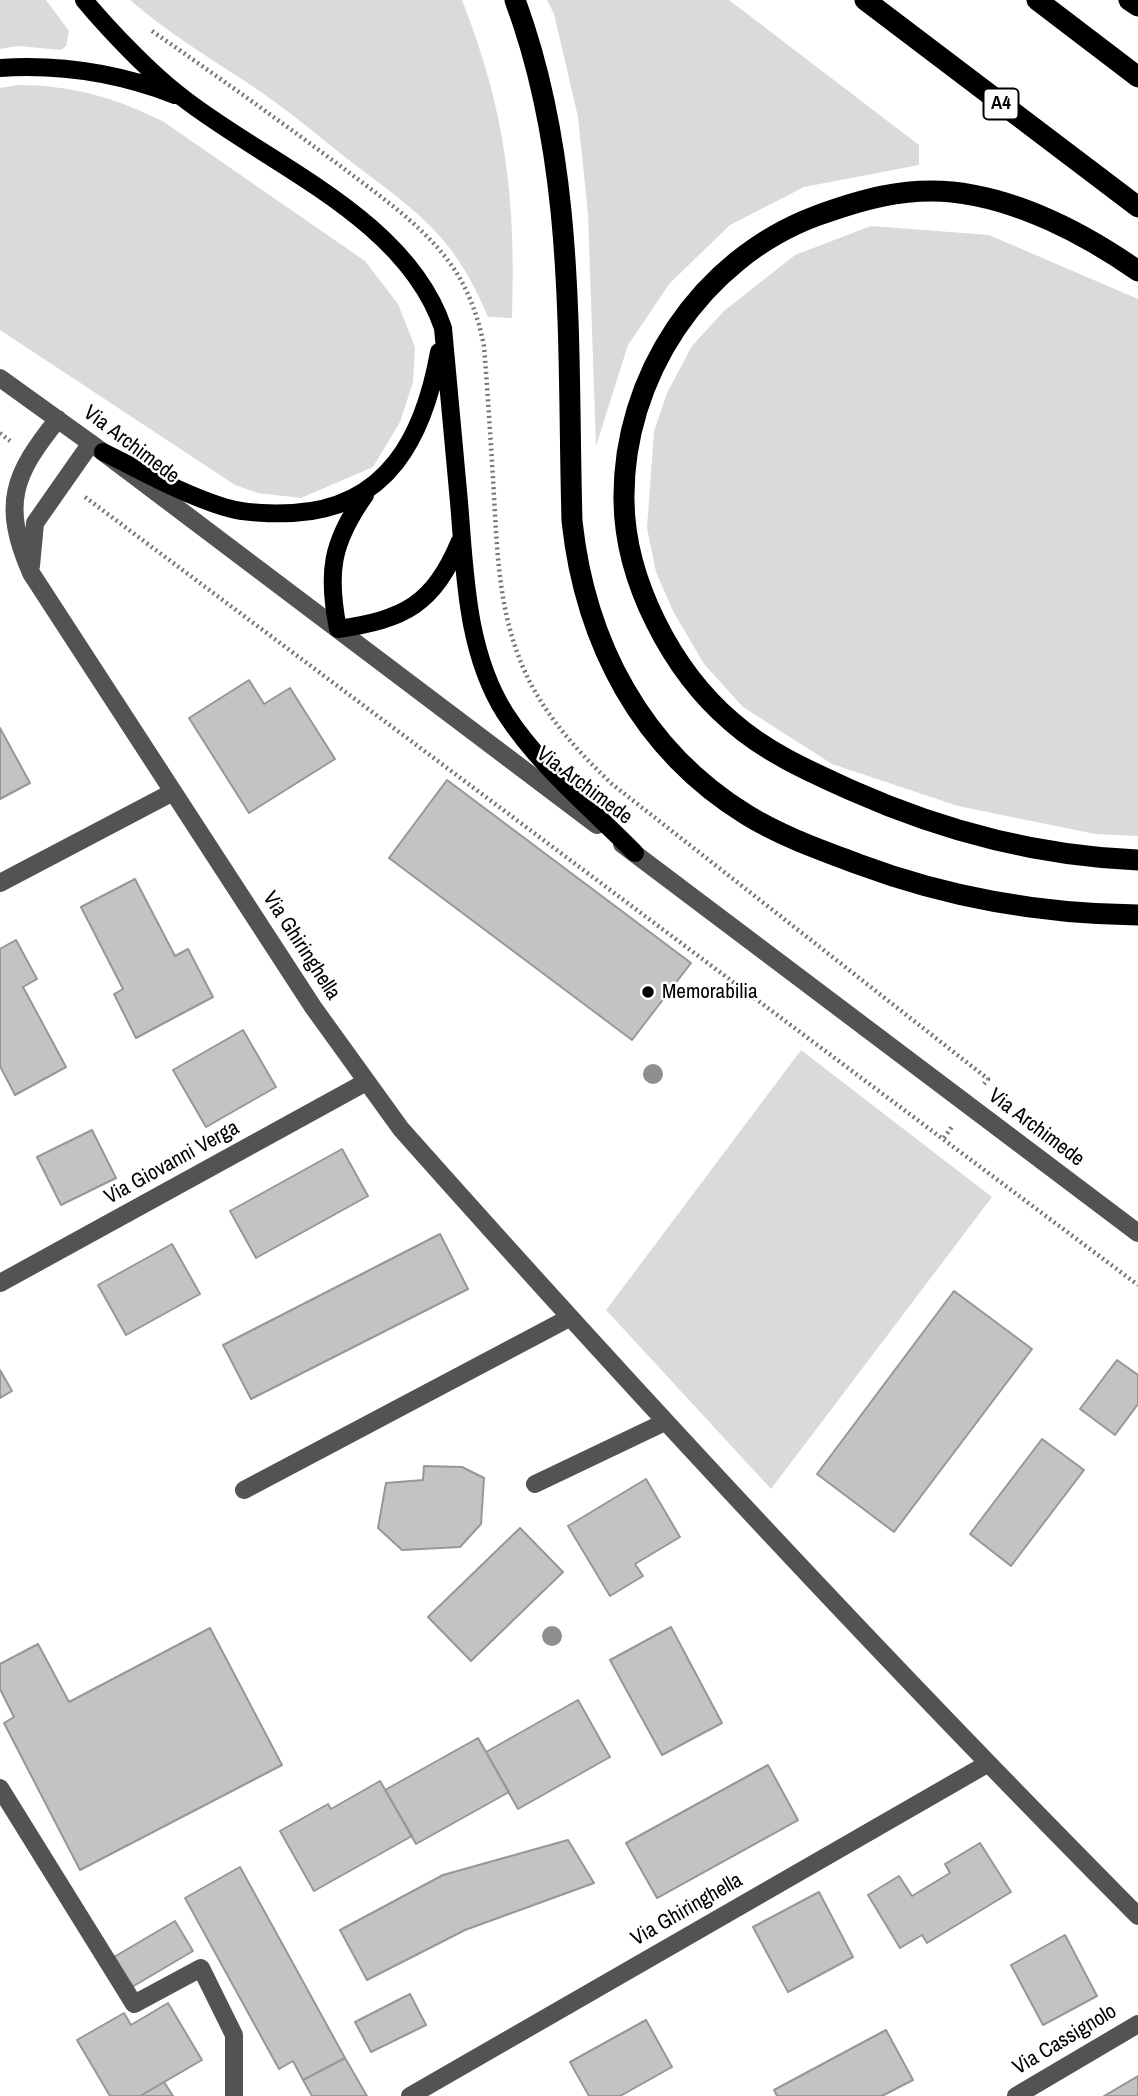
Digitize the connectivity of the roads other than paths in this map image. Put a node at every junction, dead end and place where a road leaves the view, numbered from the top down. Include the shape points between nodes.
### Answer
1 (84, 0) edge
2 (515, 0) edge
3 (864, 0) edge
4 (1037, 0) edge
5 (1129, 0) edge
6 (1138, 6) edge
7 (0, 68) edge
8 (1138, 77) edge
9 (181, 97) junction
10 (1138, 207) edge
11 (1138, 271) edge
12 (443, 328) junction
13 (0, 378) edge
14 (58, 419) junction
15 (97, 447) junction
16 (368, 492) junction
17 (462, 536) junction
18 (31, 573) junction
19 (338, 629) junction
20 (173, 792) junction
21 (635, 853) junction
22 (1138, 860) edge
23 (0, 884) edge
24 (1138, 915) edge
25 (366, 1082) junction
26 (1138, 1233) edge
27 (0, 1283) edge
28 (569, 1318) junction
29 (665, 1422) junction
30 (535, 1484) dead end
31 (244, 1490) dead end
32 (987, 1764) junction
33 (0, 1788) edge
34 (1138, 1916) edge
35 (1138, 2024) edge
36 (234, 2096) edge
37 (410, 2096) edge
38 (1016, 2096) edge

1 - 9 main road
2 - 24 highway via 540,79 559,174 576,563 596,634 644,720 719,796 778,832 839,857 929,888 999,904
3 - 10 highway, A4
4 - 8 highway
5 - 6 highway
7 - 9 main road via 31,66 108,74
9 - 12 main road via 387,242 427,289
11 - 22 highway via 1037,216 952,192 873,197 796,223 715,279 676,328 653,368 638,410 624,501 627,535 640,583 671,648 724,715 760,743 903,814 1005,842
12 - 16 main road via 424,415 410,444
12 - 17 main road
13 - 14 street, Via Archimede
14 - 15 street, Via Archimede
14 - 18 street, Via Ghiringhella via 22,471 13,499 16,529
15 - 16 main road via 164,482 244,512 306,512 339,506
15 - 18 street via 63,480 35,523
15 - 19 street, Via Archimede
16 - 19 main road via 349,517 333,558 331,589
17 - 19 main road via 447,571 404,613
17 - 21 main road via 474,636 504,711 526,742
18 - 20 street, Via Ghiringhella
19 - 21 street, Via Archimede
20 - 23 street
20 - 25 street, Via Ghiringhella
21 - 26 street, Via Archimede
25 - 27 street, Via Giovanni Verga
25 - 28 street, Via Ghiringhella via 401,1129
28 - 29 street, Via Ghiringhella
28 - 31 street
29 - 30 street
29 - 32 street, Via Ghiringhella
32 - 34 street, Via Ghiringhella
32 - 37 street, Via Ghiringhella
33 - 36 street via 134,2004 201,1968 234,2035
35 - 38 street, Via Cassignolo

